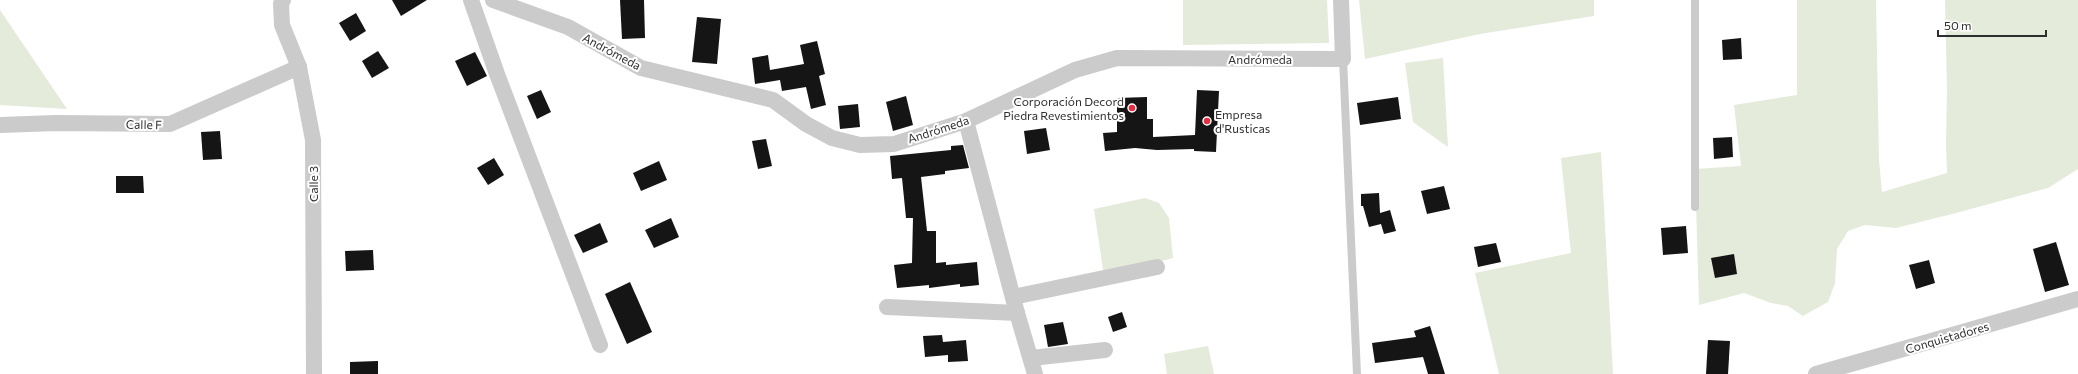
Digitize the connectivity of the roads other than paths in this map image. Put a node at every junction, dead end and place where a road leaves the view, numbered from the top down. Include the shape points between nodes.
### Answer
1 (283, 0) edge
2 (470, 0) edge
3 (493, 0) edge
4 (1341, 0) edge
5 (1695, 0) edge
6 (1343, 59) junction
7 (299, 67) junction
8 (966, 121) junction
9 (0, 125) edge
10 (1695, 206) dead end
11 (1157, 267) dead end
12 (1013, 297) junction
13 (2078, 299) edge
14 (887, 307) dead end
15 (1017, 313) junction
16 (600, 345) dead end
17 (1105, 350) dead end
18 (1031, 358) junction
19 (314, 374) edge
20 (1035, 374) edge
21 (1357, 374) edge
22 (1816, 374) edge

1 - 7 street, Calle 3 via 282,25
2 - 16 street
3 - 8 street, Andrómeda via 568,27 641,68 773,100 806,124 832,138 860,145 894,144
4 - 6 street
5 - 10 lane
6 - 8 street, Andrómeda via 1116,58 1075,70
6 - 21 lane
7 - 9 street, Calle F via 170,124
7 - 19 street, Calle 3 via 313,140
8 - 12 street
11 - 12 street
12 - 15 street
13 - 22 street, Conquistadores
14 - 15 street
15 - 18 street
17 - 18 street
18 - 20 street

